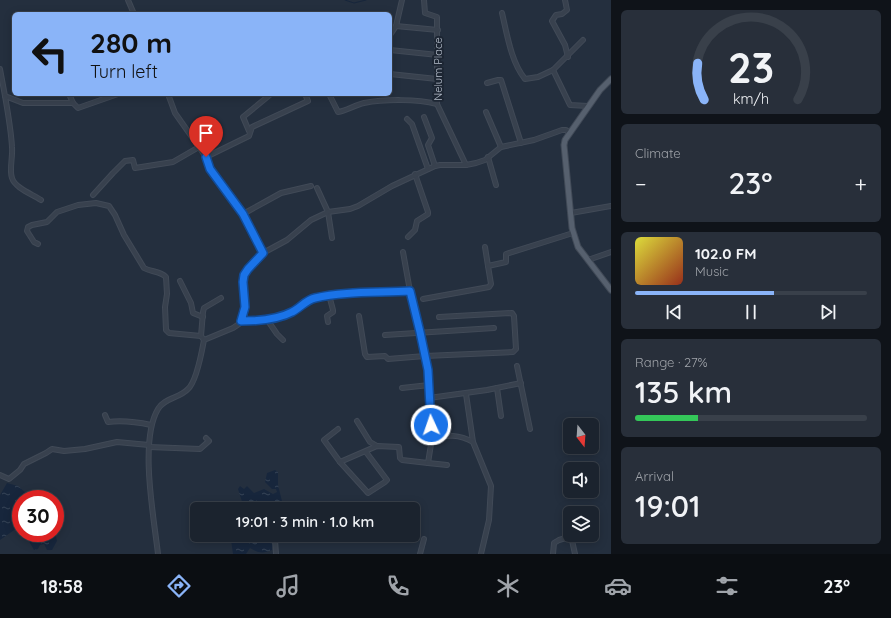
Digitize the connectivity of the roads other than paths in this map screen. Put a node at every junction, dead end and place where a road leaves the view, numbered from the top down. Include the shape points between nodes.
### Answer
1 (128, 0) edge
2 (402, 0) edge
3 (424, 0) edge
4 (565, 0) edge
5 (133, 12) edge
6 (502, 13) dead end
7 (396, 26) junction
8 (438, 30) junction
9 (392, 32) edge
10 (583, 40) dead end
11 (392, 50) edge
12 (438, 55) junction
13 (568, 56) junction
14 (0, 69) edge
15 (553, 70) junction
16 (392, 74) edge
17 (437, 79) junction
18 (611, 79) edge
19 (487, 83) dead end
20 (5, 96) junction
21 (70, 96) edge
22 (112, 96) edge
23 (169, 96) edge
24 (269, 96) edge
25 (306, 96) edge
26 (330, 96) edge
27 (73, 103) junction
28 (438, 104) junction
29 (588, 106) junction
30 (486, 112) dead end
31 (424, 117) dead end
32 (406, 119) dead end
33 (249, 131) junction
34 (570, 133) junction
35 (521, 143) junction
36 (199, 147) junction
37 (500, 147) junction
38 (206, 157) junction
39 (488, 157) junction
40 (466, 165) junction
41 (435, 166) junction
42 (428, 169) junction
43 (415, 174) junction
44 (496, 185) dead end
45 (311, 186) dead end
46 (318, 188) dead end
47 (93, 195) dead end
48 (41, 200) dead end
49 (611, 206) edge
50 (328, 212) junction
51 (571, 213) junction
52 (243, 214) junction
53 (573, 232) junction
54 (408, 237) dead end
55 (332, 238) dead end
56 (38, 244) dead end
57 (485, 247) dead end
58 (403, 252) dead end
59 (611, 252) edge
60 (263, 253) junction
61 (588, 260) junction
62 (488, 266) junction
63 (180, 281) dead end
64 (611, 290) edge
65 (410, 291) junction
66 (329, 295) junction
67 (221, 298) dead end
68 (423, 299) dead end
69 (359, 316) dead end
70 (203, 317) junction
71 (439, 317) dead end
72 (266, 318) junction
73 (241, 321) junction
74 (328, 322) dead end
75 (494, 328) dead end
76 (420, 332) junction
77 (385, 335) dead end
78 (203, 338) junction
79 (283, 340) dead end
80 (425, 356) junction
81 (517, 366) dead end
82 (520, 382) junction
83 (429, 385) junction
84 (402, 388) dead end
85 (496, 388) junction
86 (466, 394) junction
87 (429, 398) junction
88 (105, 415) dead end
89 (501, 416) dead end
90 (357, 421) dead end
91 (152, 425) junction
92 (338, 429) dead end
93 (530, 429) dead end
94 (206, 438) dead end
95 (432, 438) junction
96 (473, 442) junction
97 (149, 446) junction
98 (377, 446) junction
99 (366, 452) junction
100 (340, 462) junction
101 (428, 463) junction
102 (447, 465) dead end
103 (0, 475) edge
104 (424, 539) dead end
105 (563, 539) edge
106 (275, 542) edge
107 (574, 542) edge
108 (158, 554) edge
109 (276, 554) edge
110 (420, 554) edge
111 (481, 554) edge
112 (553, 554) edge
113 (575, 554) edge

1 - 5 street
2 - 7 street
3 - 8 street, Nelum Place via 425,13 437,17
4 - 13 street via 567,10 556,15 552,22
6 - 15 street via 509,44 525,79 538,77
7 - 8 street
7 - 9 street
8 - 12 street, Nelum Place
10 - 13 street
11 - 12 street
12 - 17 street, Nelum Place
13 - 15 street
14 - 20 street
15 - 29 street via 570,105
16 - 17 street
17 - 28 street, Nelum Place
18 - 29 main road
19 - 35 street via 501,80
20 - 27 street via 23,103
20 - 48 street via 12,143 12,179 18,186
21 - 27 street
22 - 27 street via 78,108
23 - 36 street via 176,113
24 - 33 street via 243,117
25 - 33 street via 308,101 252,127
26 - 28 street via 338,112 351,106 376,101 419,100
28 - 40 street, Nelum Place
29 - 34 main road
30 - 37 street
31 - 41 street via 432,138 428,145
32 - 42 street via 412,124
33 - 38 street via 249,136
34 - 35 street via 562,130
34 - 51 main road via 564,145
35 - 37 street
36 - 38 street
36 - 47 street via 173,162 135,168 133,160 125,161
37 - 39 street
38 - 52 street via 210,169
39 - 40 street
39 - 44 street
40 - 41 street
41 - 42 street
42 - 43 street
43 - 50 street via 358,206
43 - 54 street via 428,214 417,221 415,230
45 - 52 street via 281,193
46 - 50 street
49 - 51 street
50 - 55 street
50 - 60 street via 311,220 287,240
51 - 53 main road
52 - 60 street
53 - 61 main road via 578,247
53 - 62 street via 506,254 506,262
56 - 78 street via 27,231 28,227 47,222 57,212 78,205 96,203 109,206 144,268 162,273 166,277 166,330
57 - 62 street
58 - 65 street
59 - 61 street
60 - 73 street via 244,275 245,307
61 - 64 main road
62 - 68 street via 491,284 489,287
63 - 70 street via 193,313
65 - 66 street
65 - 76 street
66 - 72 street via 313,298 286,315
66 - 74 street via 333,312 327,316
67 - 70 street via 204,308
69 - 80 street via 365,356 385,356 388,359
70 - 78 street
71 - 80 street via 512,314 516,350
72 - 73 street
72 - 79 street
73 - 78 street via 233,328
75 - 76 street
76 - 77 street
76 - 80 street
78 - 91 street via 193,382 188,389 158,408
80 - 83 street
81 - 82 street
82 - 85 street
82 - 93 street
83 - 84 street
83 - 87 street
85 - 86 street
85 - 89 street
86 - 87 street
86 - 96 street
87 - 95 street
88 - 91 street via 108,422 132,421
90 - 98 street via 370,442
91 - 97 street
92 - 100 street via 324,440
94 - 97 street via 209,441 200,449
95 - 96 street via 454,435
95 - 101 street
96 - 111 street via 490,486 489,520
97 - 103 street via 117,442 85,449 52,449 24,464 9,479
97 - 108 street via 150,488
98 - 99 street
98 - 101 street via 400,447 402,460
99 - 100 street
99 - 100 street via 387,480 370,493 365,491
101 - 102 street
104 - 110 street
105 - 112 street via 554,543
106 - 109 street
107 - 113 street

